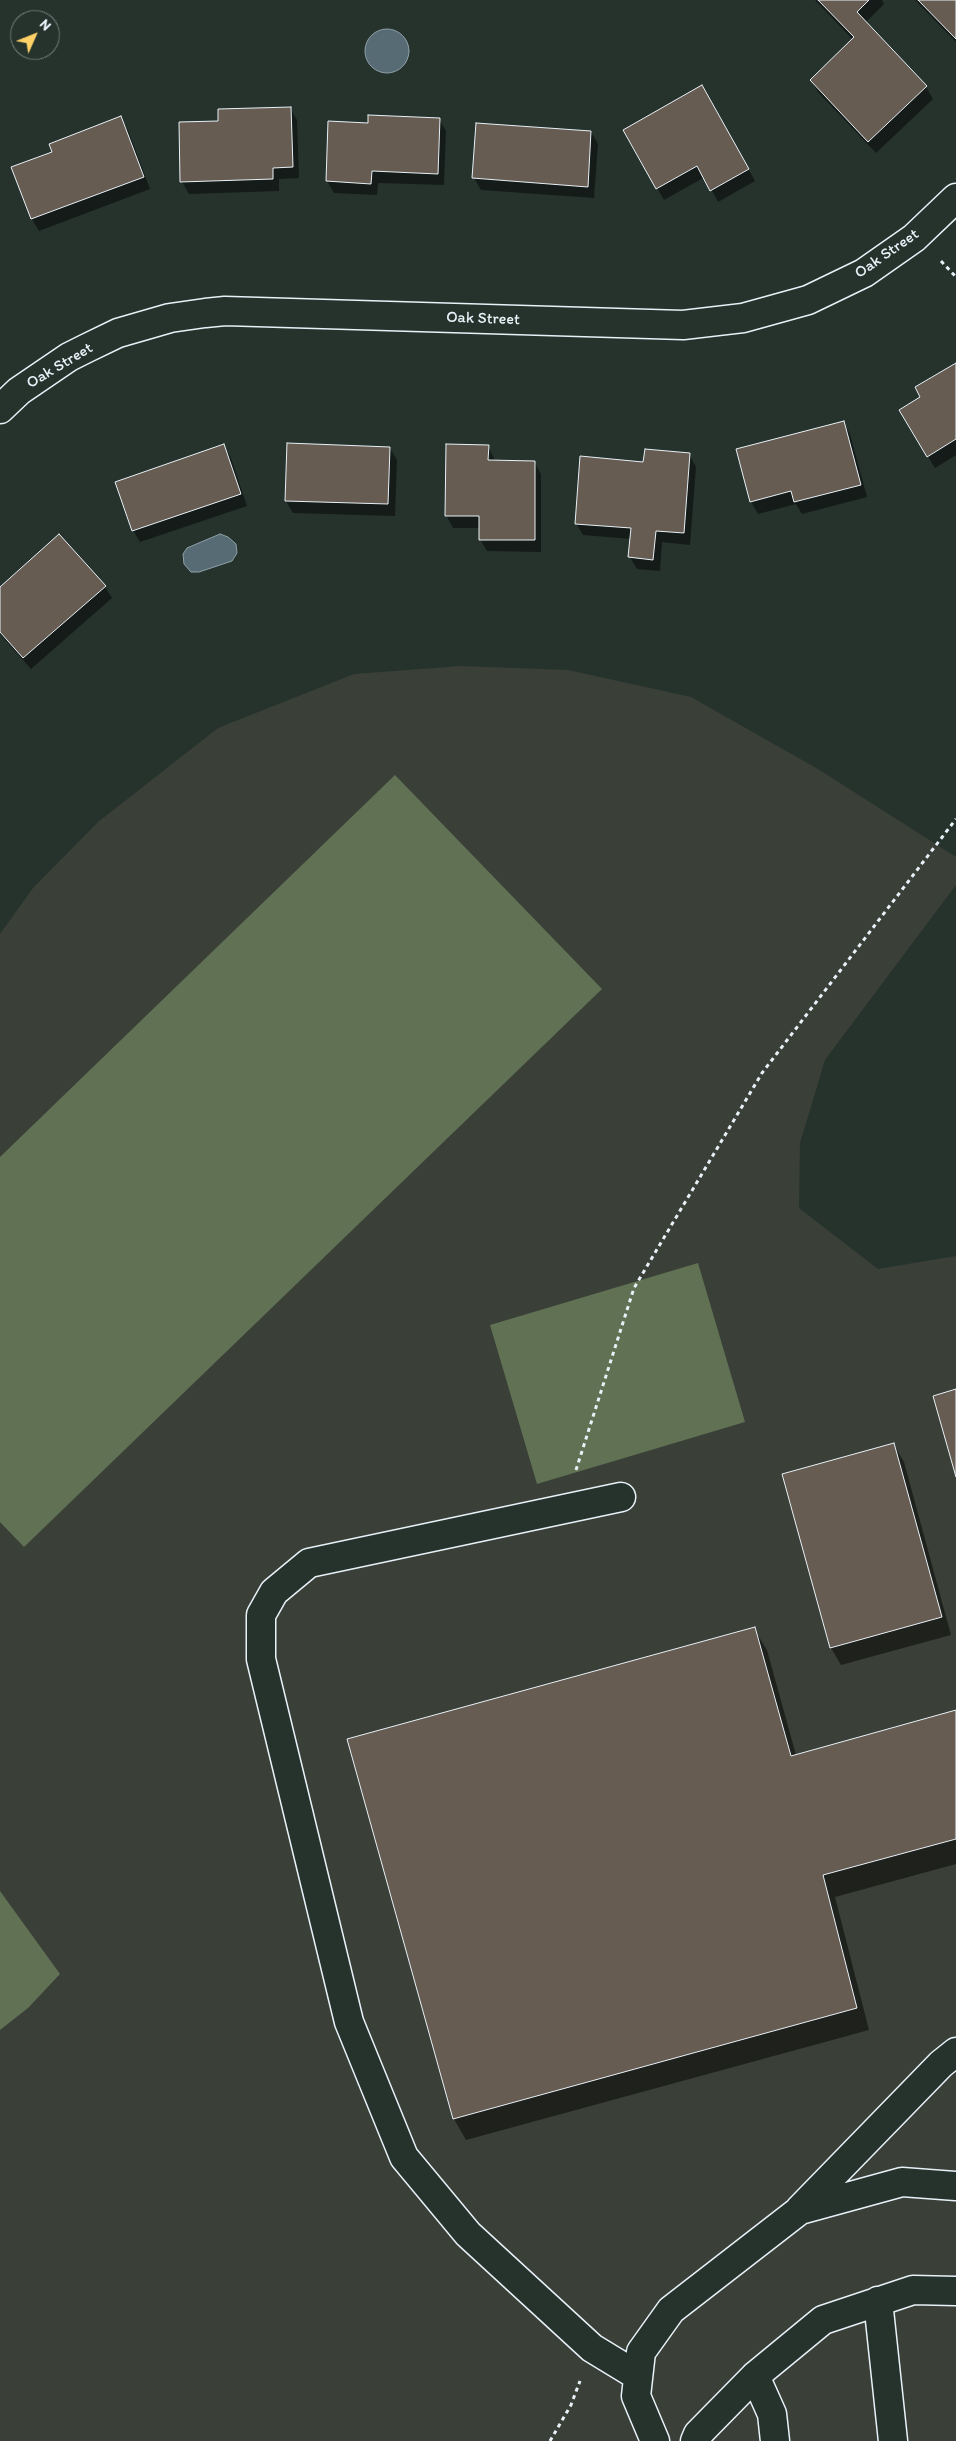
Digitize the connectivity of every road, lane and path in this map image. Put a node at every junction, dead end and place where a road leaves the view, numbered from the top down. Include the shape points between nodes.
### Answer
1 (956, 198) edge
2 (0, 409) edge
3 (956, 819) edge
4 (621, 1497) dead end
5 (564, 1509) junction
6 (956, 2052) edge
7 (956, 2186) edge
8 (800, 2210) junction
9 (956, 2291) edge
10 (878, 2301) junction
11 (592, 2348) junction
12 (638, 2376) junction
13 (755, 2376) junction
14 (550, 2441) edge
15 (655, 2441) edge
16 (695, 2441) edge
17 (776, 2441) edge
18 (893, 2441) edge

1 - 2 street, Oak Street via 914,238 864,273 808,300 743,318 683,325 225,310 170,318 118,333 69,357 19,391
3 - 5 path via 762,1073 634,1288
4 - 5 street
5 - 11 street via 308,1563 274,1592 261,1615 261,1658 349,2022 404,2157 468,2234
6 - 8 street
7 - 8 street via 902,2182
8 - 12 street via 671,2310 641,2352
9 - 10 street via 913,2290
10 - 13 street via 823,2320
10 - 18 street
11 - 12 street
11 - 14 path via 571,2405
12 - 15 street via 636,2396
13 - 16 street via 698,2434
13 - 17 street via 772,2414

